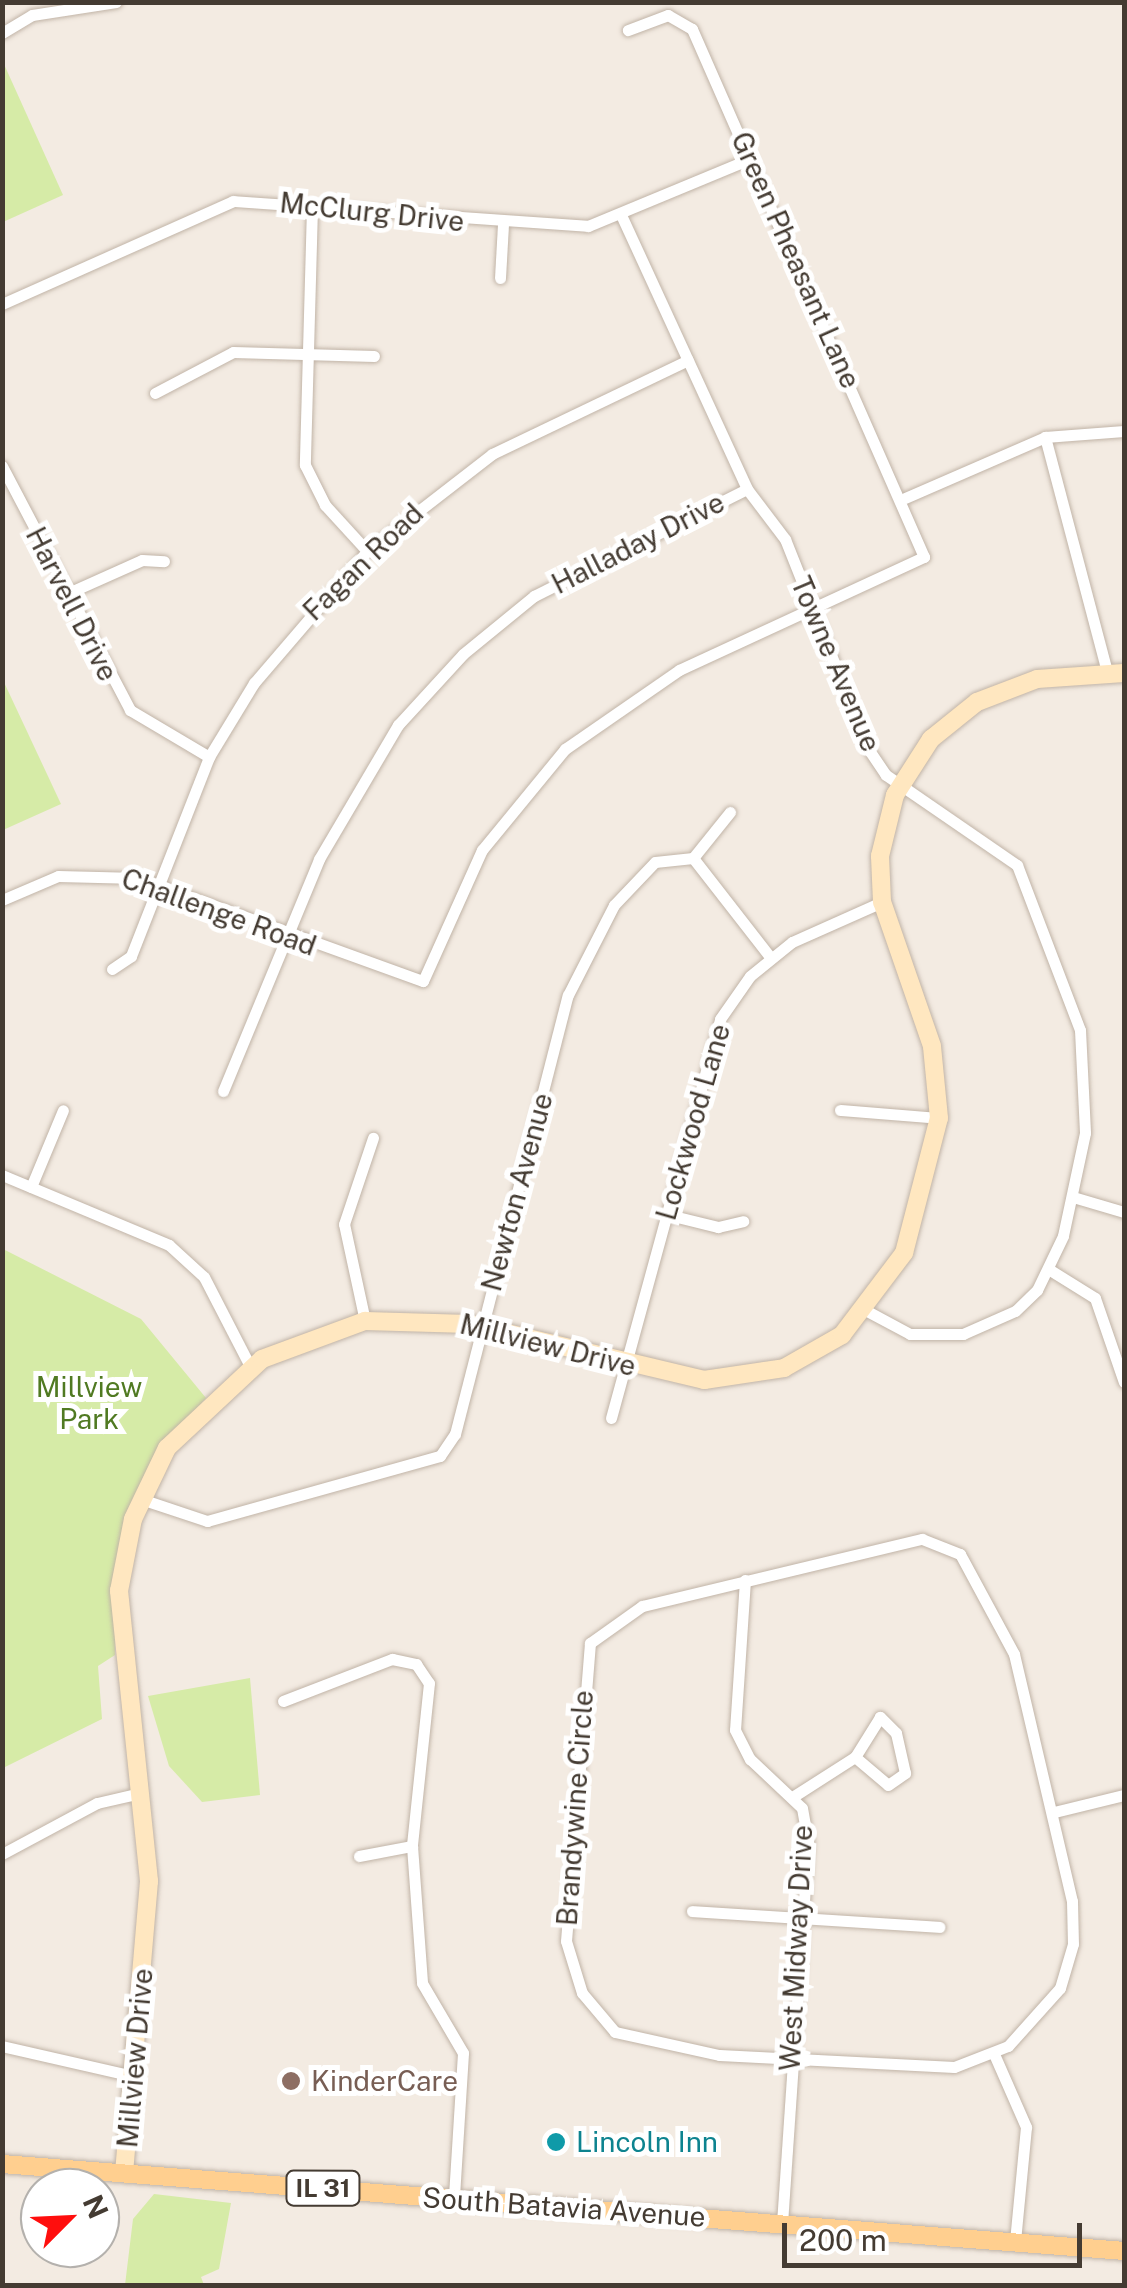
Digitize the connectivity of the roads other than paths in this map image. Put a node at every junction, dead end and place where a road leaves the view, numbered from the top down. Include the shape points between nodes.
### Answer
1 (116, 2) edge
2 (628, 30) dead end
3 (2, 34) edge
4 (750, 159) junction
5 (312, 207) junction
6 (622, 217) junction
7 (504, 224) junction
8 (500, 278) dead end
9 (2, 304) edge
10 (306, 351) junction
11 (374, 356) dead end
12 (688, 360) junction
13 (155, 393) dead end
14 (1124, 431) edge
15 (1046, 437) junction
16 (2, 466) edge
17 (747, 489) junction
18 (905, 498) junction
19 (367, 551) junction
20 (164, 561) dead end
21 (66, 594) junction
22 (814, 612) junction
23 (1116, 673) edge
24 (209, 757) junction
25 (900, 784) junction
26 (730, 812) dead end
27 (693, 858) junction
28 (159, 885) junction
29 (2, 900) edge
30 (882, 902) junction
31 (290, 936) junction
32 (770, 957) junction
33 (112, 969) dead end
34 (223, 1091) dead end
35 (63, 1110) dead end
36 (840, 1110) dead end
37 (939, 1118) junction
38 (373, 1138) dead end
39 (2, 1175) edge
40 (30, 1186) junction
41 (1072, 1197) junction
42 (1124, 1212) edge
43 (665, 1214) junction
44 (742, 1222) dead end
45 (1050, 1270) junction
46 (867, 1311) junction
47 (365, 1321) junction
48 (482, 1328) junction
49 (626, 1364) junction
50 (250, 1366) junction
51 (1124, 1382) edge
52 (611, 1418) dead end
53 (140, 1499) junction
54 (745, 1580) junction
55 (283, 1701) dead end
56 (855, 1757) junction
57 (140, 1793) junction
58 (1124, 1795) edge
59 (794, 1796) junction
60 (1054, 1812) junction
61 (412, 1846) junction
62 (2, 1854) edge
63 (359, 1856) dead end
64 (692, 1911) dead end
65 (803, 1917) junction
66 (939, 1927) dead end
67 (2, 2046) edge
68 (994, 2054) junction
69 (792, 2060) junction
70 (134, 2076) junction
71 (2, 2164) edge
72 (124, 2173) junction
73 (454, 2198) junction
74 (782, 2224) junction
75 (1015, 2242) junction
76 (1124, 2251) edge

1 - 3 street via 32,15
2 - 4 street, Green Pheasant Lane via 668,16 686,22
4 - 6 street, McClurg Drive
4 - 18 street, Green Pheasant Lane
5 - 7 street, McClurg Drive
5 - 9 street, McClurg Drive via 217,205
5 - 10 street
6 - 7 street, McClurg Drive via 588,226
6 - 12 street, Towne Avenue
7 - 8 street
10 - 11 street
10 - 13 street via 233,352
10 - 19 street via 304,464 324,505
12 - 17 street, Towne Avenue
12 - 19 street, Fagan Road via 492,454
14 - 15 street
15 - 18 street
15 - 23 street
16 - 21 street, Harvell Drive
17 - 22 street, Towne Avenue via 784,540
17 - 31 street, Halladay Drive via 612,549 463,654 350,796
18 - 22 street, Green Pheasant Lane via 924,557
19 - 24 street, Fagan Road via 289,637
20 - 21 street via 142,560
21 - 24 street, Harvell Drive via 130,710
22 - 25 street, Towne Avenue via 869,750
22 - 31 street, Challenge Road via 679,670 565,750 482,850 430,970 411,984
23 - 25 street, Millview Drive via 1038,678 977,702 931,739
24 - 28 street, Fagan Road
25 - 30 street, Millview Drive via 883,833
25 - 41 street, Towne Avenue via 1002,850 1027,881 1082,1046 1087,1097
26 - 27 street
27 - 32 street
27 - 48 street, Newton Avenue via 668,857 644,871 580,966
28 - 29 street, Challenge Road via 84,872
28 - 31 street, Challenge Road
28 - 33 street, Fagan Road via 130,956
30 - 32 street, Lockwood Lane
30 - 37 street, Millview Drive via 932,1046
31 - 34 street, Halladay Drive
32 - 43 street, Lockwood Lane via 733,997 709,1044
35 - 40 street
36 - 37 street
37 - 46 street, Millview Drive via 904,1253
38 - 47 street via 344,1224
39 - 40 street
40 - 50 street via 178,1252 204,1277
41 - 42 street
41 - 45 street, Towne Avenue
43 - 44 street via 718,1227
43 - 49 street, Lockwood Lane
45 - 46 street, Towne Avenue via 1016,1311 963,1334 910,1334
45 - 51 street via 1096,1298
46 - 49 street, Millview Drive via 814,1354 753,1377 704,1380
47 - 48 street, Millview Drive
47 - 50 street, Millview Drive
48 - 49 street, Millview Drive
48 - 53 street, Newton Avenue via 454,1434 432,1461 207,1521
49 - 52 street, Lockwood Lane
50 - 53 street, Millview Drive via 186,1424
53 - 57 street, Millview Drive via 118,1612
54 - 59 street, West Midway Drive via 735,1730 750,1759
54 - 60 street, Brandywine Circle via 896,1542 949,1545 1008,1637
54 - 69 street, Brandywine Circle via 621,1614 590,1642 566,1941 582,1992 615,2032 656,2048
55 - 61 street via 392,1659 424,1672 432,1697
56 - 56 street via 888,1784 906,1774 896,1733 880,1717
56 - 59 street
57 - 62 street via 97,1803
57 - 70 street, Millview Drive via 149,1881
58 - 60 street
59 - 65 street, West Midway Drive via 808,1842
60 - 68 street, Brandywine Circle via 1075,1921 1069,1966 1045,2011
61 - 63 street
61 - 73 street via 422,1983 463,2053
64 - 65 street
65 - 66 street
65 - 69 street, West Midway Drive
67 - 70 street
68 - 69 street, Brandywine Circle via 938,2068
68 - 75 street via 1026,2127
69 - 74 street, West Midway Drive
70 - 72 street, Millview Drive
71 - 72 main road, South Batavia Avenue / IL 31
72 - 73 main road, South Batavia Avenue / IL 31
73 - 74 main road, South Batavia Avenue / IL 31
74 - 75 main road, South Batavia Avenue / IL 31
75 - 76 main road, South Batavia Avenue / IL 31

